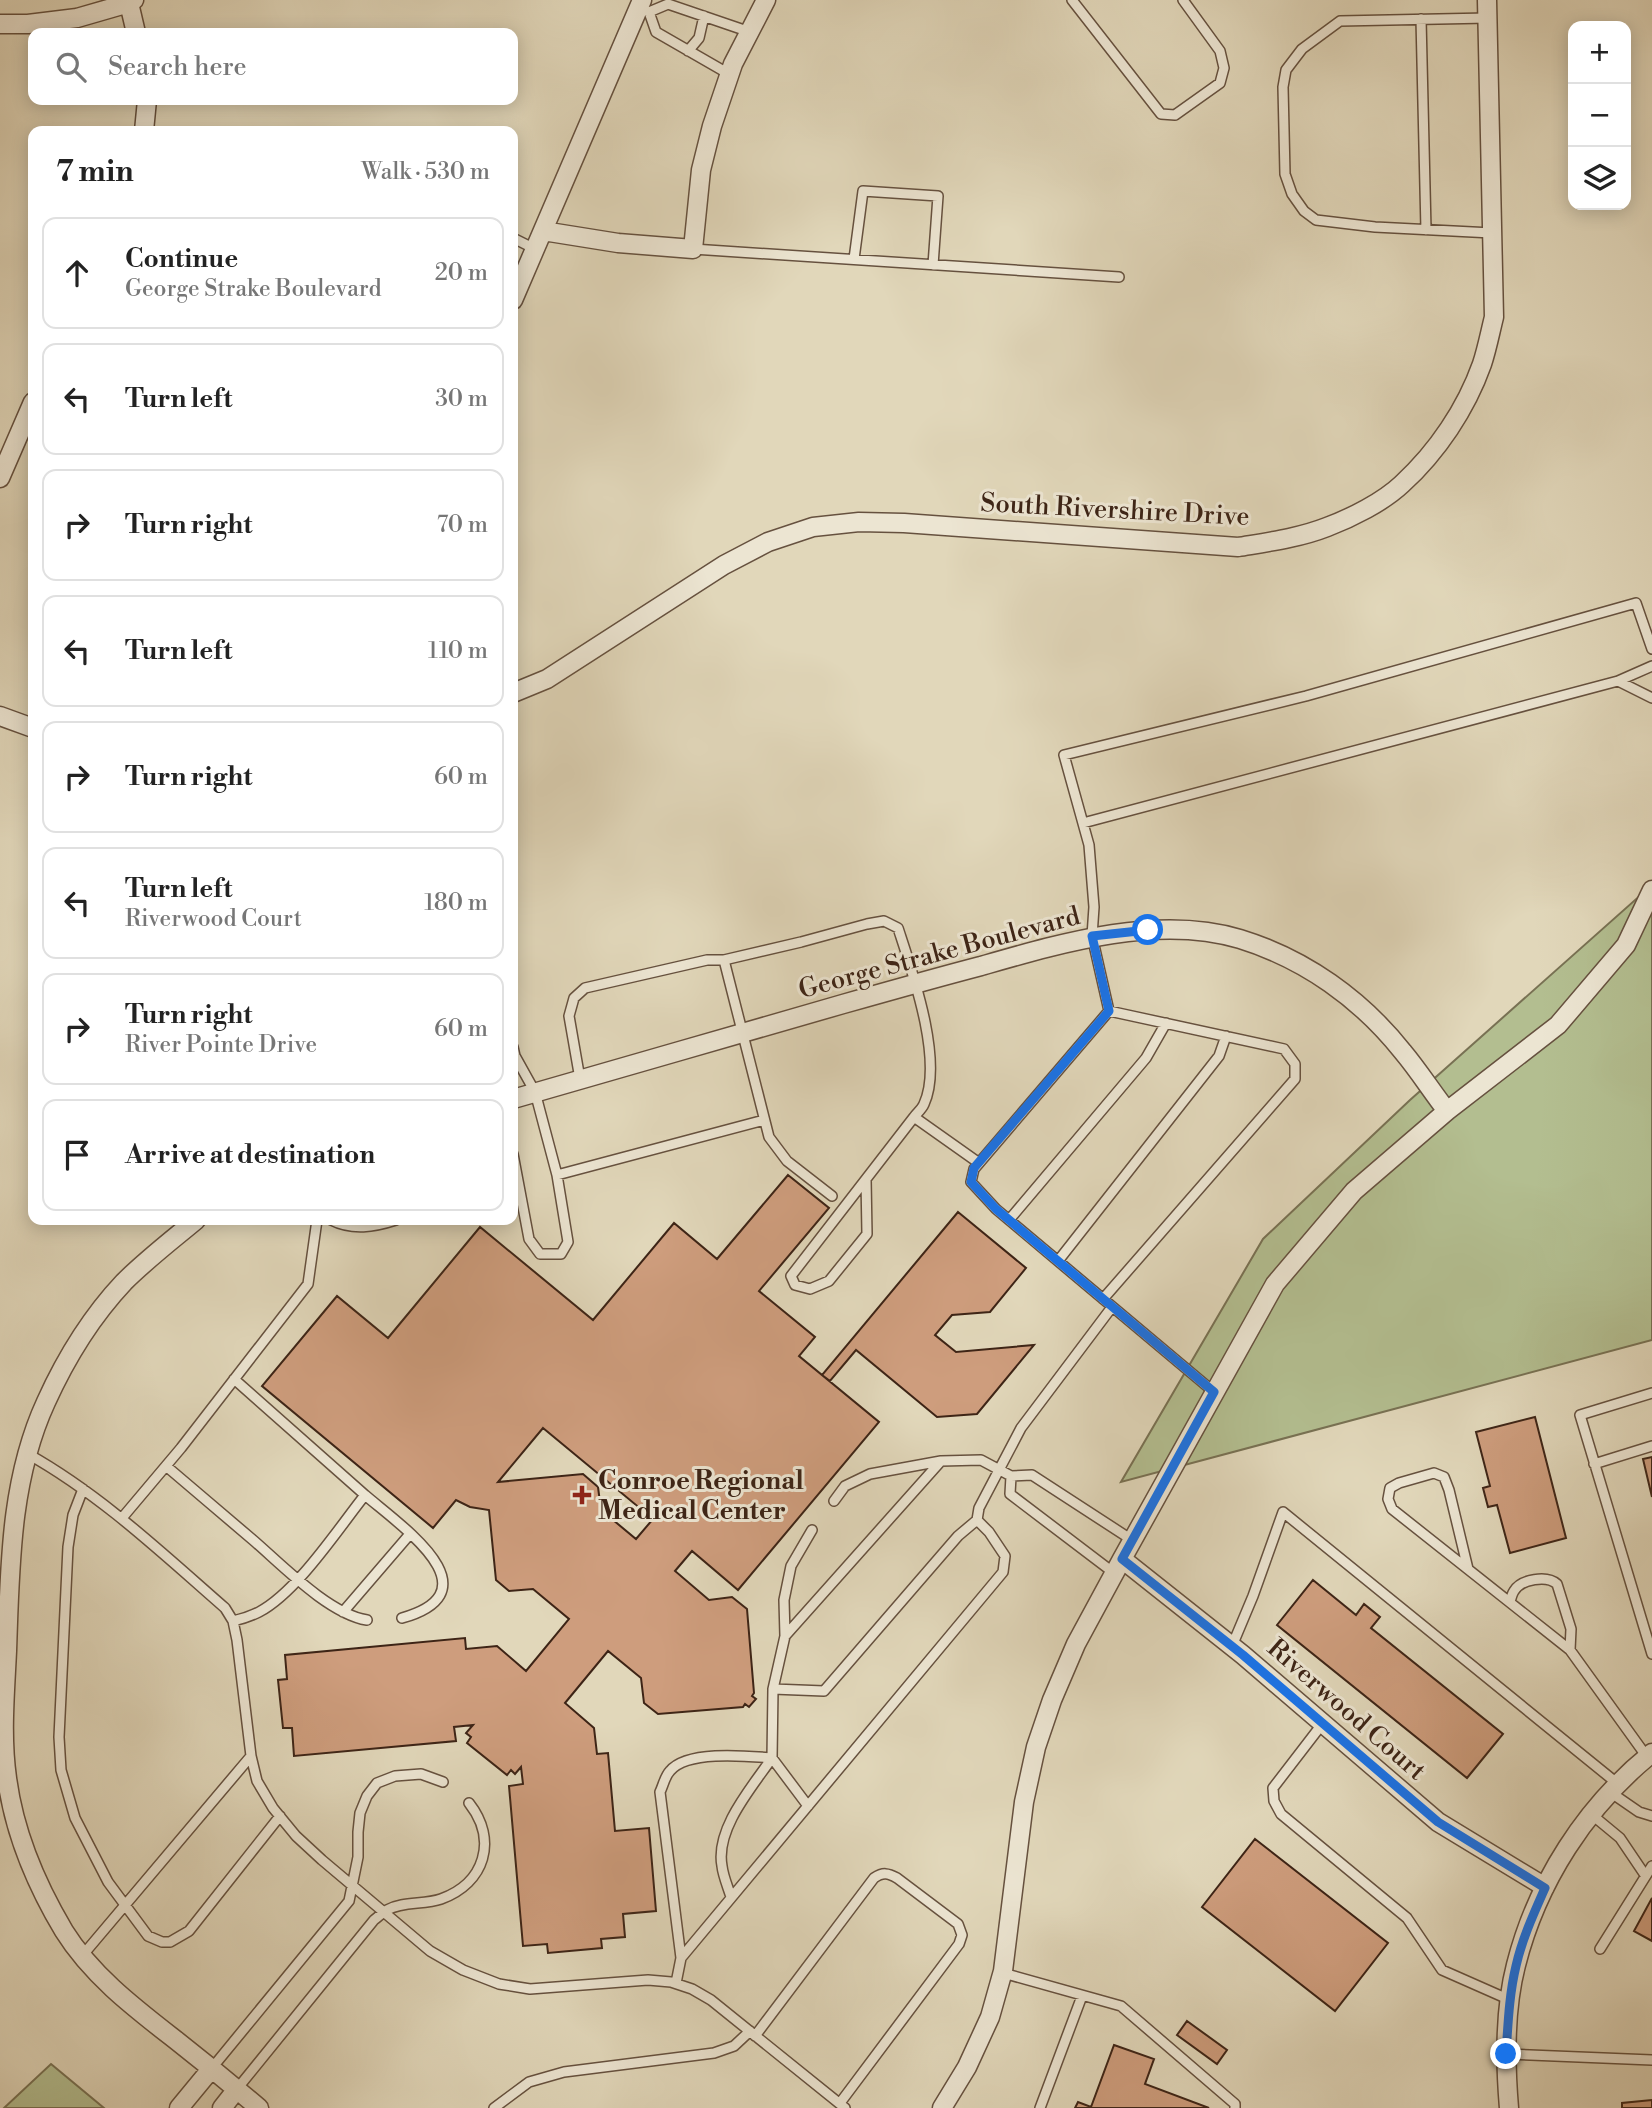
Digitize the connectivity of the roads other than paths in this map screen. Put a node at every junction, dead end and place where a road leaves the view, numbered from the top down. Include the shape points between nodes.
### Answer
1 (766, 0) edge
2 (1072, 0) edge
3 (1183, 0) edge
4 (1487, 0) edge
5 (132, 2) edge
6 (643, 7) edge
7 (704, 16) junction
8 (1488, 18) junction
9 (1421, 19) junction
10 (0, 24) edge
11 (135, 28) edge
12 (750, 32) junction
13 (688, 51) junction
14 (729, 74) junction
15 (147, 105) edge
16 (144, 126) edge
17 (1426, 230) junction
18 (543, 231) junction
19 (1492, 233) junction
20 (518, 241) edge
21 (693, 248) junction
22 (535, 249) junction
23 (854, 259) junction
24 (933, 265) junction
25 (1119, 277) dead end
26 (518, 288) edge
27 (28, 414) edge
28 (0, 478) edge
29 (1652, 649) edge
30 (1652, 666) edge
31 (1618, 681) junction
32 (518, 691) edge
33 (1652, 698) edge
34 (0, 716) edge
35 (28, 726) edge
36 (1083, 823) junction
37 (1652, 890) edge
38 (1092, 936) junction
39 (724, 960) junction
40 (917, 984) junction
41 (1109, 1011) junction
42 (1166, 1023) junction
43 (741, 1034) junction
44 (1226, 1036) junction
45 (518, 1061) edge
46 (580, 1079) junction
47 (535, 1092) junction
48 (518, 1097) edge
49 (1447, 1111) junction
50 (914, 1117) junction
51 (764, 1120) junction
52 (979, 1163) junction
53 (557, 1175) junction
54 (866, 1180) junction
55 (518, 1181) edge
56 (832, 1196) dead end
57 (1009, 1220) junction
58 (190, 1225) edge
59 (316, 1225) edge
60 (351, 1225) edge
61 (379, 1225) edge
62 (1058, 1261) junction
63 (1103, 1299) junction
64 (1112, 1307) junction
65 (234, 1379) junction
66 (1214, 1392) junction
67 (1652, 1393) edge
68 (1652, 1446) edge
69 (28, 1454) junction
70 (941, 1461) junction
71 (1594, 1464) junction
72 (166, 1466) junction
73 (999, 1468) junction
74 (1011, 1476) junction
75 (83, 1489) junction
76 (365, 1494) junction
77 (834, 1501) dead end
78 (122, 1518) junction
79 (976, 1520) junction
80 (812, 1530) dead end
81 (411, 1534) junction
82 (1132, 1540) junction
83 (5, 1566) edge
84 (1118, 1566) junction
85 (1468, 1569) junction
86 (298, 1580) junction
87 (1510, 1602) junction
88 (343, 1612) junction
89 (402, 1618) dead end
90 (367, 1620) dead end
91 (233, 1621) junction
92 (785, 1636) junction
93 (1232, 1646) junction
94 (1570, 1650) junction
95 (1652, 1654) edge
96 (773, 1689) junction
97 (1323, 1723) junction
98 (1650, 1755) edge
99 (251, 1756) junction
100 (772, 1758) junction
101 (443, 1782) dead end
102 (1614, 1788) junction
103 (469, 1803) dead end
104 (808, 1806) junction
105 (1591, 1814) junction
106 (280, 1816) junction
107 (1652, 1816) edge
108 (1652, 1866) edge
109 (1645, 1875) junction
110 (353, 1886) junction
111 (1545, 1888) junction
112 (732, 1897) junction
113 (125, 1905) junction
114 (384, 1912) junction
115 (1600, 1949) dead end
116 (82, 1956) junction
117 (681, 1958) junction
118 (1003, 1973) junction
119 (676, 1983) junction
120 (1082, 1996) junction
121 (1510, 2000) junction
122 (753, 2034) junction
123 (1506, 2054) junction
124 (1652, 2060) edge
125 (212, 2068) junction
126 (237, 2089) junction
127 (842, 2106) edge
128 (179, 2108) edge
129 (222, 2108) edge
130 (260, 2108) edge
131 (494, 2108) edge
132 (942, 2108) edge
133 (1040, 2108) edge
134 (1235, 2108) edge
135 (1508, 2108) edge

1 - 12 street
2 - 3 lane via 1161,114 1175,115 1220,83 1224,68 1220,51
4 - 8 street, South Rivershire Drive
5 - 10 street via 77,18
5 - 11 street
6 - 7 lane via 668,5
6 - 13 lane via 656,32
6 - 18 street
7 - 12 lane
7 - 13 lane via 699,38
8 - 9 lane
8 - 19 street, South Rivershire Drive
9 - 17 lane
9 - 17 lane via 1340,21 1302,49 1286,70 1283,112 1285,174 1304,211 1316,220
12 - 14 street
13 - 14 lane
14 - 21 street via 701,170
15 - 16 street
17 - 19 lane
18 - 21 street
18 - 22 street
19 - 32 street, South Rivershire Drive via 1494,317 1482,364 1462,409 1400,486 1326,528 1238,547 904,523 813,527 768,542 724,565 547,679
20 - 22 lane
21 - 23 lane
22 - 26 street
23 - 24 lane
23 - 24 lane via 863,191 938,196
24 - 25 lane
27 - 28 street
29 - 36 lane via 1636,603 1306,696 1064,755
30 - 31 lane
31 - 33 lane
31 - 36 lane
34 - 35 street
36 - 38 lane via 1094,907
37 - 49 street via 1626,945 1558,1025
38 - 40 street, George Strake Boulevard
38 - 41 lane
38 - 49 street, George Strake Boulevard via 1198,931 1239,938 1288,957 1324,978 1369,1015 1403,1051
39 - 40 lane via 884,921 898,928
39 - 43 lane
39 - 46 lane via 585,988 574,998 569,1016
40 - 43 street, George Strake Boulevard
40 - 50 lane via 930,1054 924,1104
41 - 42 lane
41 - 52 lane
42 - 44 lane
42 - 57 lane via 1146,1058
43 - 46 street, George Strake Boulevard
43 - 51 lane
44 - 62 lane via 1219,1056
44 - 63 lane via 1284,1049 1295,1063 1295,1079
45 - 47 lane
46 - 47 street, George Strake Boulevard
47 - 48 street, George Strake Boulevard
47 - 53 lane
49 - 66 street via 1354,1191 1275,1284
50 - 52 lane
50 - 54 lane
51 - 53 lane
51 - 56 lane via 769,1137 787,1161
52 - 57 lane via 971,1182
53 - 55 lane via 568,1242 561,1254 540,1254 529,1239
54 - 54 lane via 790,1276 795,1286 810,1289 829,1280 867,1234
57 - 62 lane
58 - 69 street via 124,1283 98,1314 46,1403
59 - 65 lane via 308,1284
60 - 61 lane
62 - 63 lane
63 - 64 lane
64 - 66 lane
64 - 73 lane via 1021,1429
65 - 72 lane
65 - 76 lane
66 - 82 street
67 - 71 lane via 1580,1415
68 - 71 lane
69 - 75 lane
69 - 83 street
70 - 73 lane via 981,1460
70 - 77 lane via 870,1474 845,1486
70 - 92 lane
71 - 95 lane
72 - 78 lane
72 - 86 lane
73 - 74 lane
73 - 79 lane
74 - 82 lane via 1032,1475
74 - 84 lane via 1010,1494
75 - 78 lane
75 - 113 lane via 68,1547 61,1770 75,1818
76 - 81 lane
76 - 86 lane
78 - 91 lane via 225,1608
79 - 96 lane via 824,1691
79 - 104 lane via 1005,1556 1003,1572
80 - 92 lane via 791,1566 784,1600
81 - 88 lane
81 - 89 lane via 435,1559 443,1588 435,1603
82 - 84 street
83 - 116 street via 3,1734 7,1779 18,1830 35,1876
84 - 93 street, Riverwood Court
84 - 118 street via 1076,1644 1036,1747 1024,1802
85 - 85 lane via 1392,1509 1390,1488 1434,1473 1444,1477
85 - 87 lane
86 - 88 lane
86 - 91 lane via 257,1613
87 - 94 lane
87 - 94 lane via 1520,1584 1551,1579 1557,1584 1571,1629
88 - 90 lane
91 - 99 lane
92 - 96 lane
93 - 97 street, Riverwood Court
93 - 102 lane via 1283,1512
94 - 98 lane
96 - 100 lane
97 - 111 street, Riverwood Court via 1438,1822
97 - 121 lane via 1273,1788 1282,1815 1407,1917 1442,1970
98 - 102 street
99 - 106 lane via 257,1782
99 - 113 lane
100 - 104 lane
100 - 112 lane via 723,1835 721,1864
100 - 117 lane via 723,1754 687,1761 670,1771 660,1792
101 - 110 lane via 421,1774 377,1783 360,1812
102 - 105 street
102 - 107 lane via 1639,1812
103 - 114 lane via 484,1828 485,1851 478,1868 463,1887 440,1899
104 - 112 lane
105 - 109 lane via 1620,1838
105 - 111 street
106 - 110 lane
106 - 113 lane via 189,1931 170,1942 148,1936
108 - 109 lane
109 - 115 lane
110 - 114 lane
110 - 125 lane via 349,1901
111 - 121 street via 1524,1940
112 - 117 lane
113 - 116 lane
114 - 119 lane via 430,1951 499,1984 530,1989 648,1980
114 - 126 lane
116 - 125 street via 144,2015
117 - 119 lane
118 - 120 lane
118 - 132 street via 990,2017
119 - 122 lane via 711,2000
120 - 133 lane
120 - 134 lane via 1121,2006
121 - 123 street
122 - 127 lane
122 - 127 lane via 880,1874 897,1878 958,1924 959,1944
122 - 131 lane via 714,2053 564,2072 529,2082
123 - 124 lane
123 - 135 street
125 - 126 street
125 - 128 street
126 - 129 street
126 - 130 street

